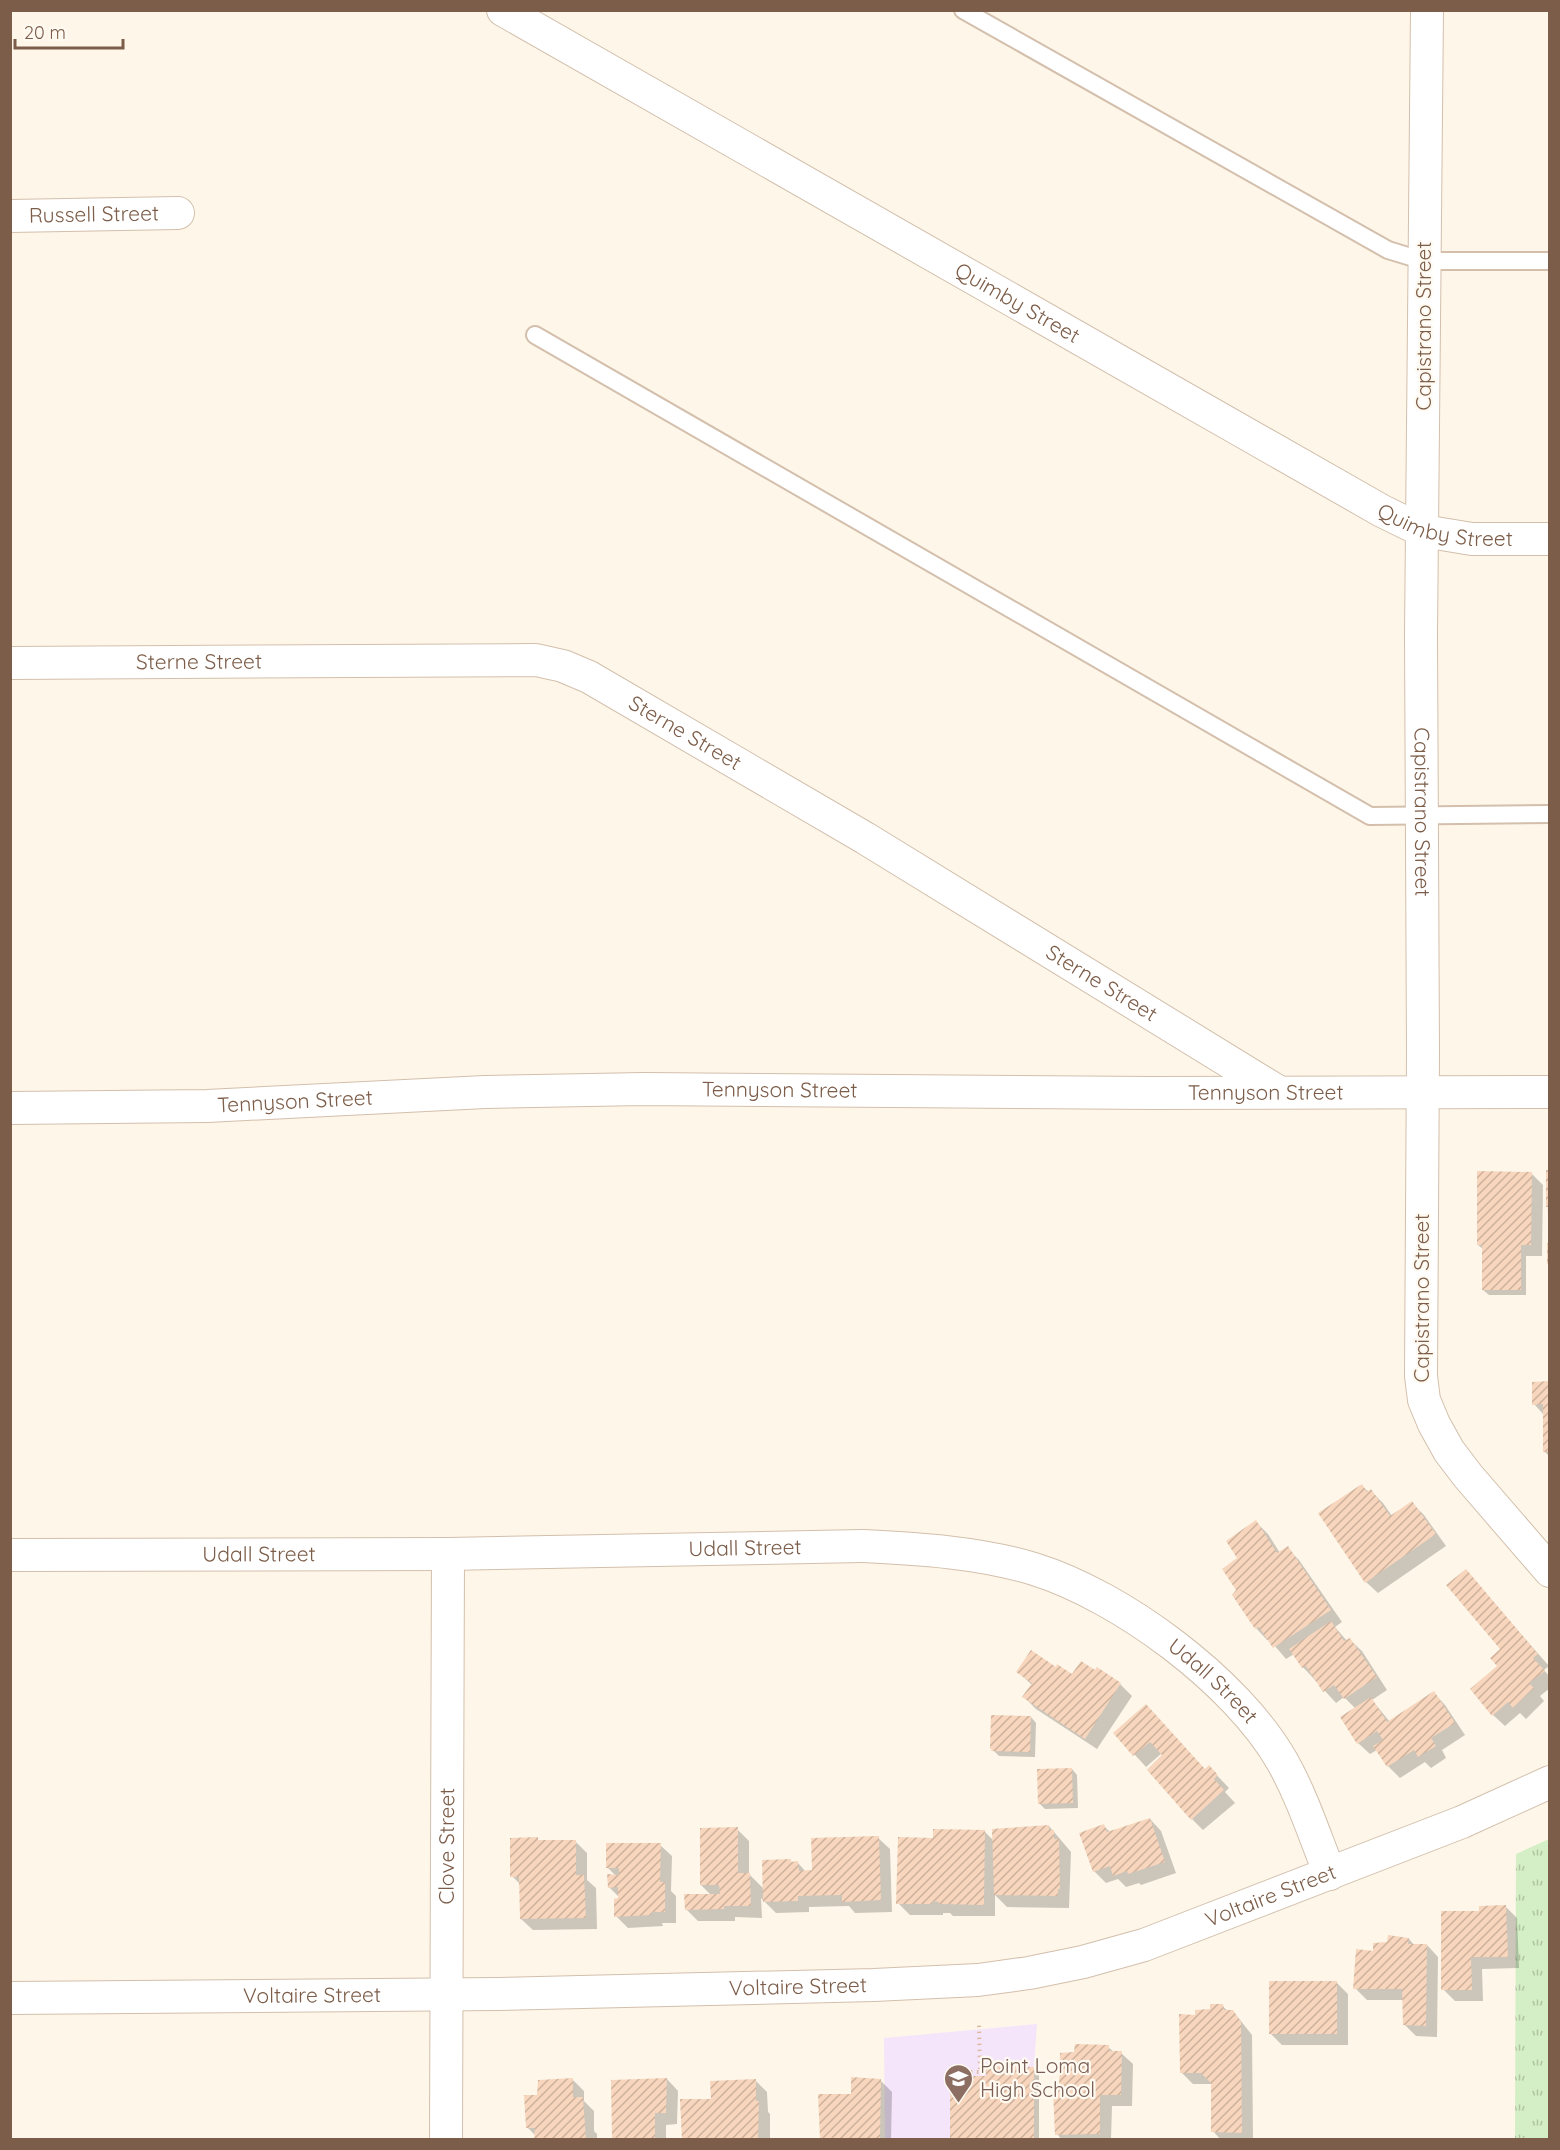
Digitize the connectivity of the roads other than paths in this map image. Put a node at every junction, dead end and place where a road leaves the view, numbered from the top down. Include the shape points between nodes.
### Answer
1 (503, 10) edge
2 (963, 10) edge
3 (1427, 10) edge
4 (178, 213) dead end
5 (10, 216) edge
6 (1424, 261) junction
7 (1550, 261) edge
8 (535, 335) dead end
9 (1423, 531) junction
10 (1550, 539) edge
11 (10, 663) edge
12 (1422, 814) junction
13 (1550, 814) edge
14 (1277, 1091) junction
15 (1423, 1092) junction
16 (1550, 1092) edge
17 (10, 1108) edge
18 (448, 1554) junction
19 (10, 1555) edge
20 (1550, 1571) edge
21 (1550, 1782) edge
22 (1330, 1874) junction
23 (448, 1995) junction
24 (10, 1998) edge
25 (446, 2139) edge

1 - 9 street, Quimby Street
2 - 6 lane via 1380,246
3 - 6 street, Capistrano Street
4 - 5 street, Russell Street
6 - 7 lane
6 - 9 street, Capistrano Street
8 - 12 lane via 1370,816
9 - 10 street, Quimby Street via 1472,539
9 - 12 street, Capistrano Street
11 - 14 street, Sterne Street via 536,660 563,666 589,677 865,838
12 - 13 lane
12 - 15 street, Capistrano Street
14 - 15 street, Tennyson Street
14 - 17 street, Tennyson Street via 643,1089 485,1092 207,1106
15 - 16 street, Tennyson Street
15 - 20 street, Capistrano Street via 1424,1400 1449,1451
18 - 19 street, Udall Street
18 - 22 street, Udall Street via 862,1546 964,1554 1034,1569 1126,1612 1214,1679 1268,1738 1283,1761
18 - 23 street, Clove Street
21 - 22 street, Voltaire Street
22 - 23 street, Voltaire Street via 1144,1945 1083,1962 978,1980
23 - 24 street, Voltaire Street
23 - 25 street, Clove Street

